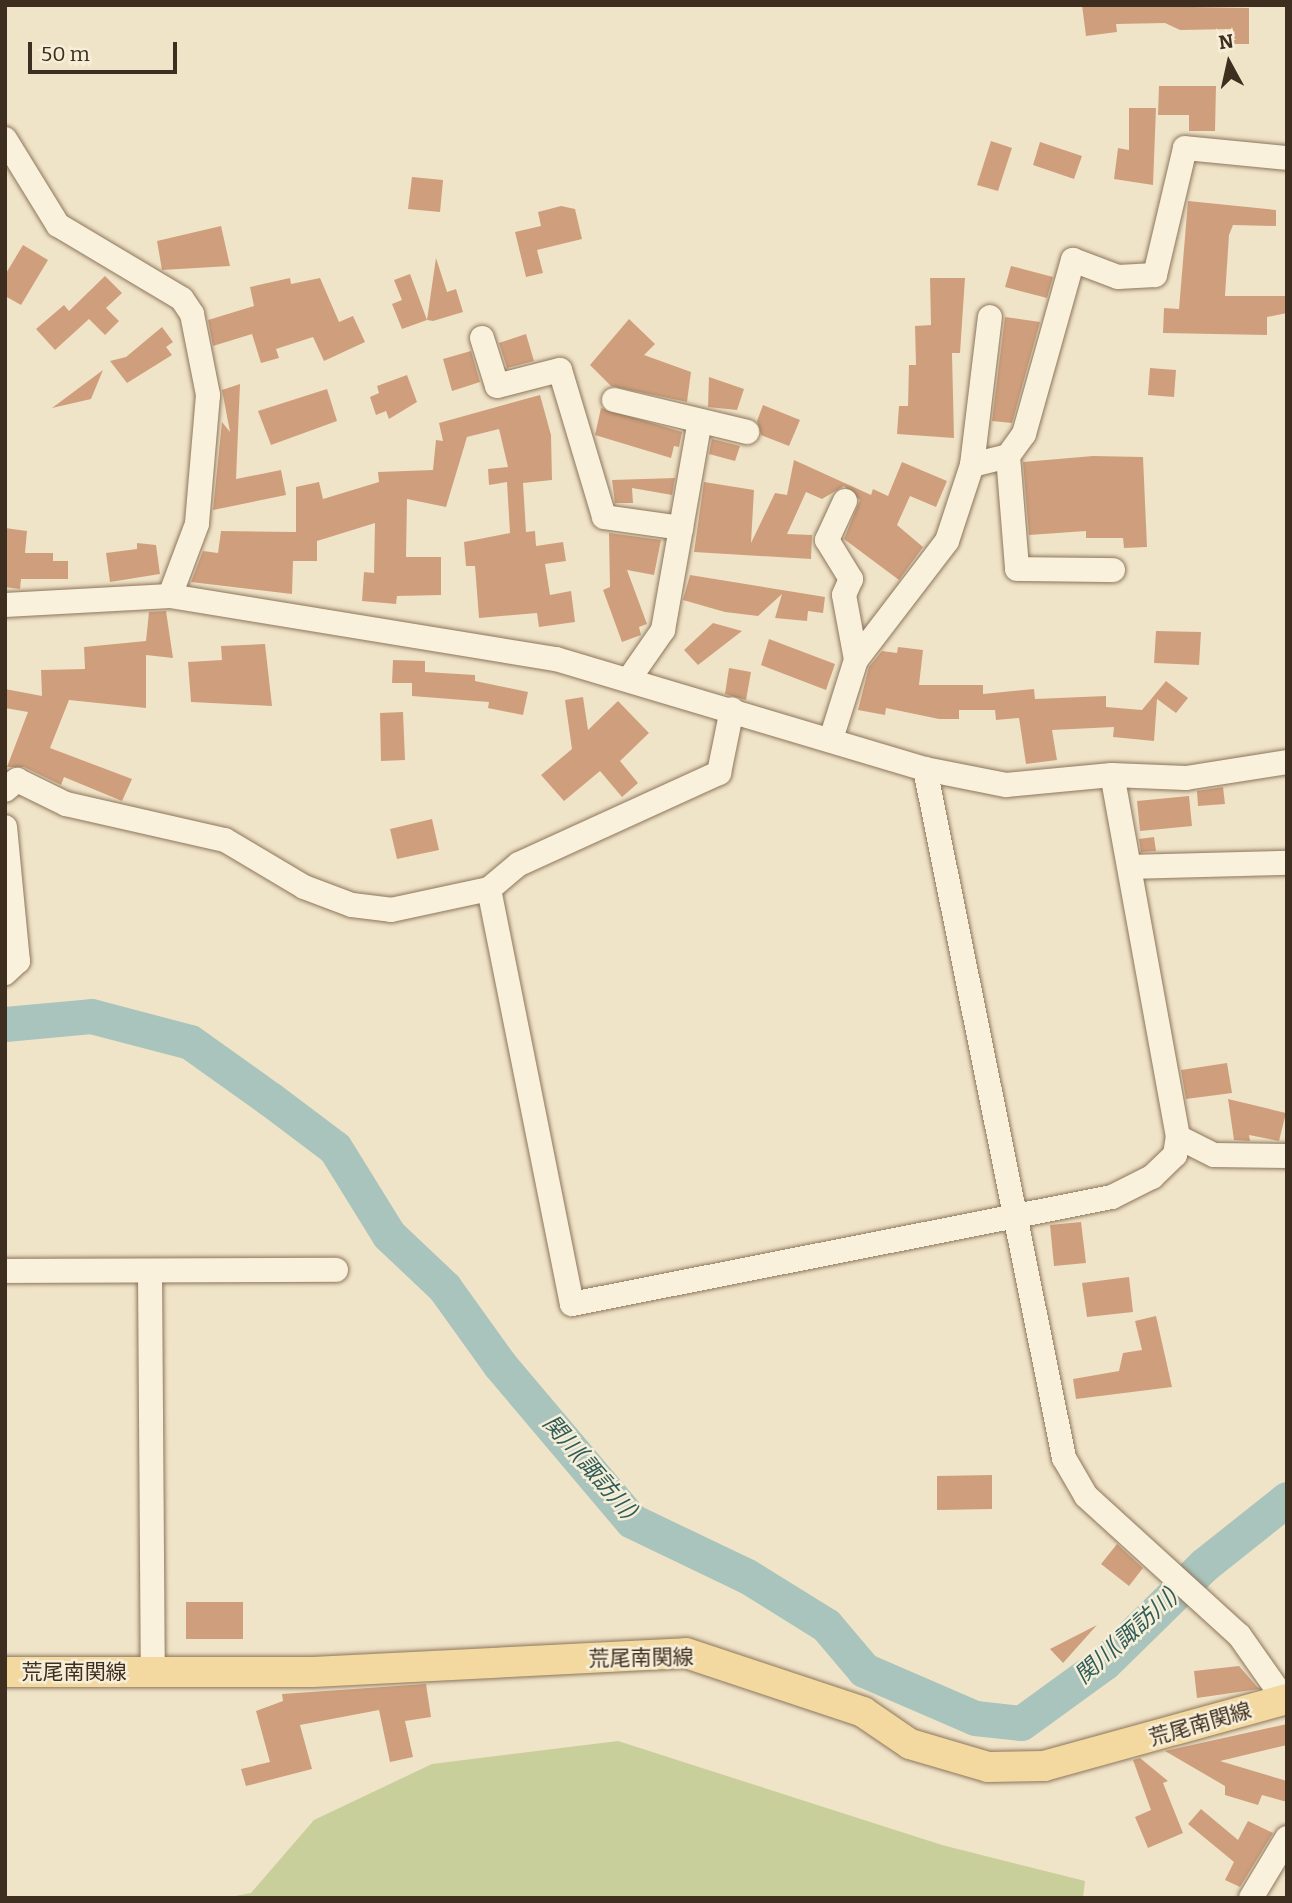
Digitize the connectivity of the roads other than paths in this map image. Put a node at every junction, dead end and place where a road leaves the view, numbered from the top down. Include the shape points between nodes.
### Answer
1 (5, 139) edge
2 (1287, 158) edge
3 (990, 317) dead end
4 (481, 338) dead end
5 (614, 400) dead end
6 (700, 421) junction
7 (747, 432) dead end
8 (1008, 456) junction
9 (972, 465) junction
10 (845, 501) dead end
11 (681, 528) junction
12 (1113, 570) dead end
13 (170, 596) junction
14 (5, 605) edge
15 (856, 660) junction
16 (629, 679) junction
17 (732, 709) junction
18 (832, 736) junction
19 (1287, 762) edge
20 (925, 769) junction
21 (1112, 775) junction
22 (5, 790) edge
23 (5, 827) edge
24 (1287, 863) edge
25 (1130, 867) junction
26 (489, 889) junction
27 (5, 973) edge
28 (1178, 1137) junction
29 (1287, 1156) edge
30 (1015, 1216) junction
31 (336, 1270) dead end
32 (5, 1271) edge
33 (150, 1271) junction
34 (5, 1672) edge
35 (153, 1672) junction
36 (1286, 1699) edge
37 (1287, 1838) edge
38 (1251, 1898) edge

1 - 13 street via 58,225 182,299 192,314 208,395 197,524
2 - 8 street via 1185,148 1155,275 1118,277 1073,260 1024,434
3 - 9 street
4 - 11 street via 497,386 560,370 576,415 577,443 604,517
5 - 6 street
6 - 7 street
6 - 11 street
8 - 9 street
8 - 12 street via 1017,569
9 - 15 street via 947,541
10 - 15 street via 827,540 851,579 844,595
11 - 16 street via 663,630
13 - 14 street
13 - 16 street via 556,659
15 - 18 street
16 - 17 street
17 - 18 street
17 - 26 street via 719,773 519,864
18 - 20 street
19 - 21 street via 1186,778
20 - 21 street via 1006,785
20 - 30 street
21 - 25 street
22 - 26 street via 17,780 66,804 225,840 304,887 352,905 391,910
23 - 27 street via 18,961
24 - 25 street
25 - 28 street
26 - 30 street via 572,1304
28 - 29 street via 1214,1155
28 - 30 street via 1175,1155 1132,1187
30 - 36 street via 1064,1458 1086,1496 1239,1635
31 - 33 street
32 - 33 street
33 - 35 street
34 - 35 main road, 荒尾南関線
35 - 36 main road, 荒尾南関線 via 313,1672 686,1653 863,1712 910,1744 988,1768 1044,1766
37 - 38 street

